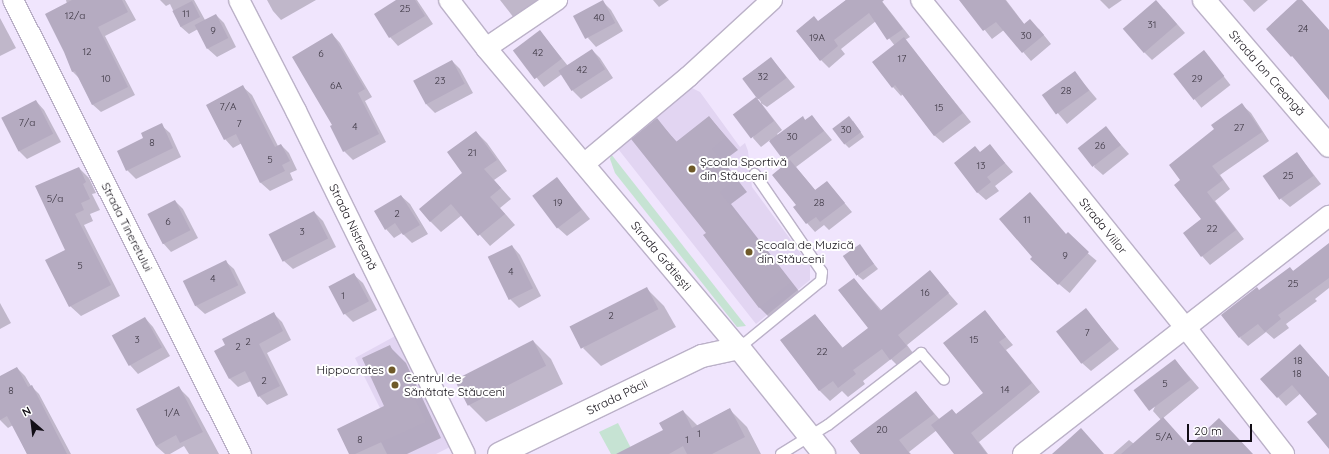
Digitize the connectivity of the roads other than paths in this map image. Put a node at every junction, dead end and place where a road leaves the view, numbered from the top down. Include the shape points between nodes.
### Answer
1 (13, 0) edge
2 (239, 0) edge
3 (449, 0) edge
4 (556, 0) edge
5 (772, 0) edge
6 (921, 0) edge
7 (1204, 0) edge
8 (486, 48) junction
9 (1329, 146) edge
10 (584, 164) junction
11 (755, 174) dead end
12 (1329, 216) edge
13 (1186, 328) junction
14 (739, 348) junction
15 (944, 379) dead end
16 (809, 436) junction
17 (241, 454) edge
18 (464, 454) edge
19 (499, 454) edge
20 (781, 454) edge
21 (824, 454) edge
22 (1023, 454) edge
23 (1284, 454) edge

1 - 17 street, Strada Tineretului
2 - 18 street, Strada Nistreană via 300,118
3 - 8 street, Strada Grătiești
4 - 8 street
5 - 10 street via 688,77
6 - 13 street, Strada Viilor
7 - 9 street, Strada Ion Creangă
8 - 10 street, Strada Grătiești
10 - 14 street, Strada Grătiești
11 - 14 lane via 822,272 821,281
12 - 13 street
13 - 22 street
13 - 23 street, Strada Viilor
14 - 16 street, Strada Grătiești
14 - 19 street, Strada Păcii via 702,356
15 - 16 lane via 921,353
16 - 20 lane
16 - 21 street, Strada Grătiești

